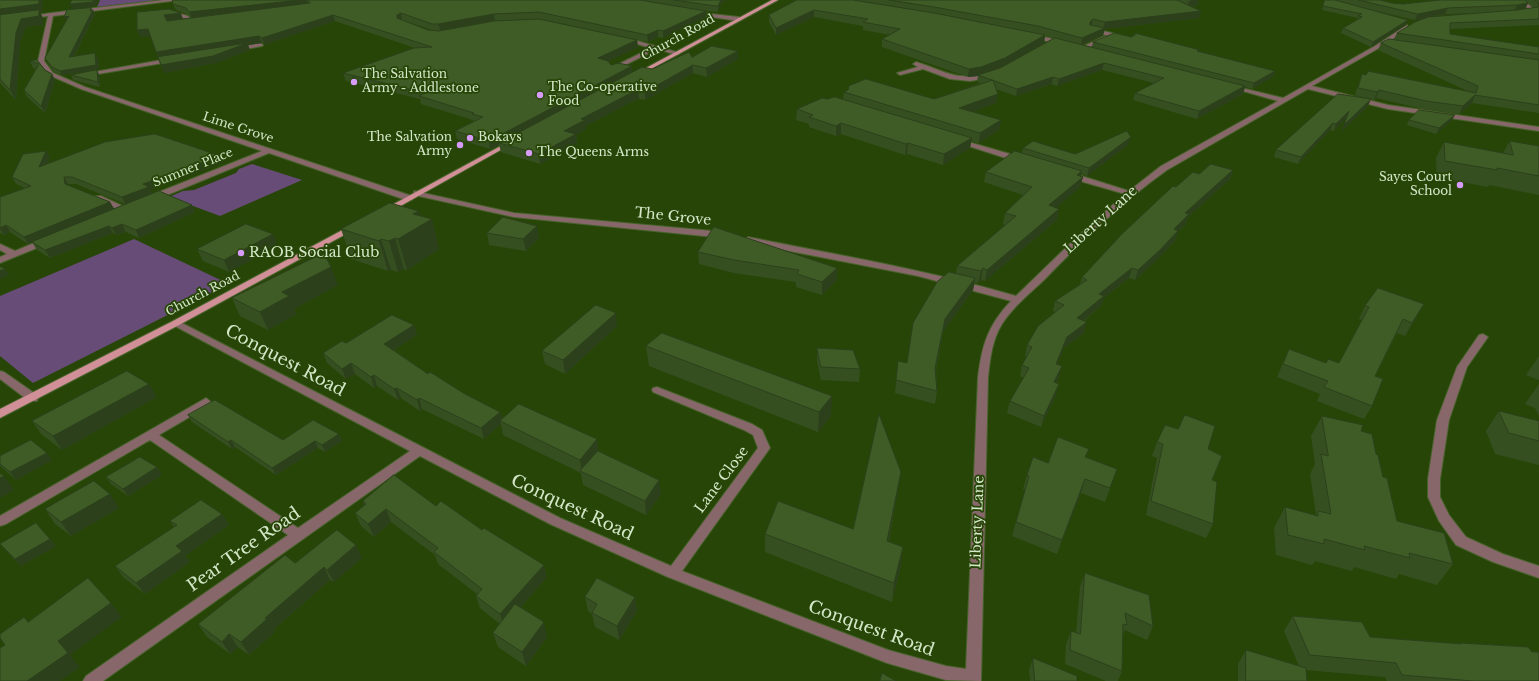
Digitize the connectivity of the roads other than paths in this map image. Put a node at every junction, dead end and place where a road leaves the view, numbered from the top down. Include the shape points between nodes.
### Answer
1 (177, 0) edge
2 (776, 0) edge
3 (1520, 0) edge
4 (157, 2) junction
5 (1532, 9) junction
6 (1539, 10) edge
7 (683, 11) edge
8 (51, 14) junction
9 (1514, 14) edge
10 (20, 18) edge
11 (739, 19) junction
12 (197, 20) edge
13 (189, 21) junction
14 (183, 22) edge
15 (1410, 23) edge
16 (1092, 30) edge
17 (1112, 35) junction
18 (1029, 36) edge
19 (621, 39) edge
20 (1130, 40) edge
21 (1053, 41) junction
22 (1385, 42) junction
23 (1396, 43) edge
24 (1047, 44) edge
25 (1069, 44) edge
26 (260, 45) edge
27 (1076, 46) edge
28 (655, 48) junction
29 (1083, 48) junction
30 (229, 50) edge
31 (1090, 50) edge
32 (677, 53) junction
33 (183, 58) edge
34 (916, 64) dead end
35 (924, 67) junction
36 (613, 69) edge
37 (994, 72) edge
38 (900, 73) dead end
39 (633, 77) edge
40 (60, 79) junction
41 (1222, 84) edge
42 (1307, 87) junction
43 (1284, 100) junction
44 (1539, 129) edge
45 (948, 138) edge
46 (517, 140) edge
47 (270, 150) junction
48 (1032, 163) edge
49 (1062, 173) edge
50 (1129, 193) junction
51 (417, 194) junction
52 (92, 195) edge
53 (409, 198) junction
54 (147, 200) edge
55 (111, 215) edge
56 (376, 216) edge
57 (362, 223) edge
58 (51, 239) edge
59 (0, 246) edge
60 (14, 254) junction
61 (0, 260) edge
62 (1018, 300) junction
63 (176, 324) junction
64 (1483, 337) dead end
65 (0, 374) edge
66 (657, 390) dead end
67 (33, 398) junction
68 (206, 402) dead end
69 (0, 414) edge
70 (151, 434) junction
71 (418, 451) junction
72 (2, 521) dead end
73 (298, 535) junction
74 (1539, 572) edge
75 (673, 573) junction
76 (974, 679) edge
77 (91, 681) edge

1 - 4 street
2 - 11 main road, Church Road
3 - 5 street
4 - 8 street
4 - 13 street via 157,7 186,17
5 - 6 street
5 - 9 street via 1529,12
7 - 11 street
8 - 10 street
8 - 40 street, Lime Grove via 41,62 51,74
11 - 32 main road, Church Road
12 - 13 street
13 - 14 street
15 - 22 street, Liberty Lane
16 - 17 street
17 - 20 street
17 - 29 street
18 - 21 street
19 - 28 street
21 - 24 street
21 - 25 street
22 - 23 street
22 - 42 street, Liberty Lane
26 - 30 street
27 - 29 street
28 - 32 street
28 - 36 street
29 - 31 street
32 - 39 main road, Church Road
33 - 40 street
34 - 35 street
35 - 37 street via 958,79 974,79
35 - 38 street
40 - 47 street, Lime Grove via 121,102
41 - 43 street
42 - 43 street, Liberty Lane
42 - 44 street via 1388,107
43 - 50 street, Liberty Lane via 1164,168
45 - 48 street
46 - 51 main road
47 - 53 street, Lime Grove
47 - 54 street, Sumner Place
49 - 50 street
50 - 62 street, Liberty Lane via 1083,234
51 - 53 main road
51 - 62 street, The Grove via 514,215 733,237 918,273 985,289
52 - 55 street via 129,207
53 - 56 main road
57 - 63 main road, Church Road
58 - 60 street
59 - 60 street
60 - 61 street
62 - 76 street, Liberty Lane via 994,328 986,350
63 - 67 main road, Church Road
63 - 71 street, Conquest Road
64 - 74 street via 1462,367 1443,420 1435,471 1434,497 1444,518 1461,541 1498,558
65 - 67 street
66 - 75 street, Lane Close via 748,427 758,433 764,448
67 - 69 main road, Church Road
68 - 70 street
70 - 72 street
70 - 73 street
71 - 73 street, Pear Tree Road
71 - 75 street, Conquest Road via 555,521
73 - 77 street, Pear Tree Road
75 - 76 street, Conquest Road via 887,656

